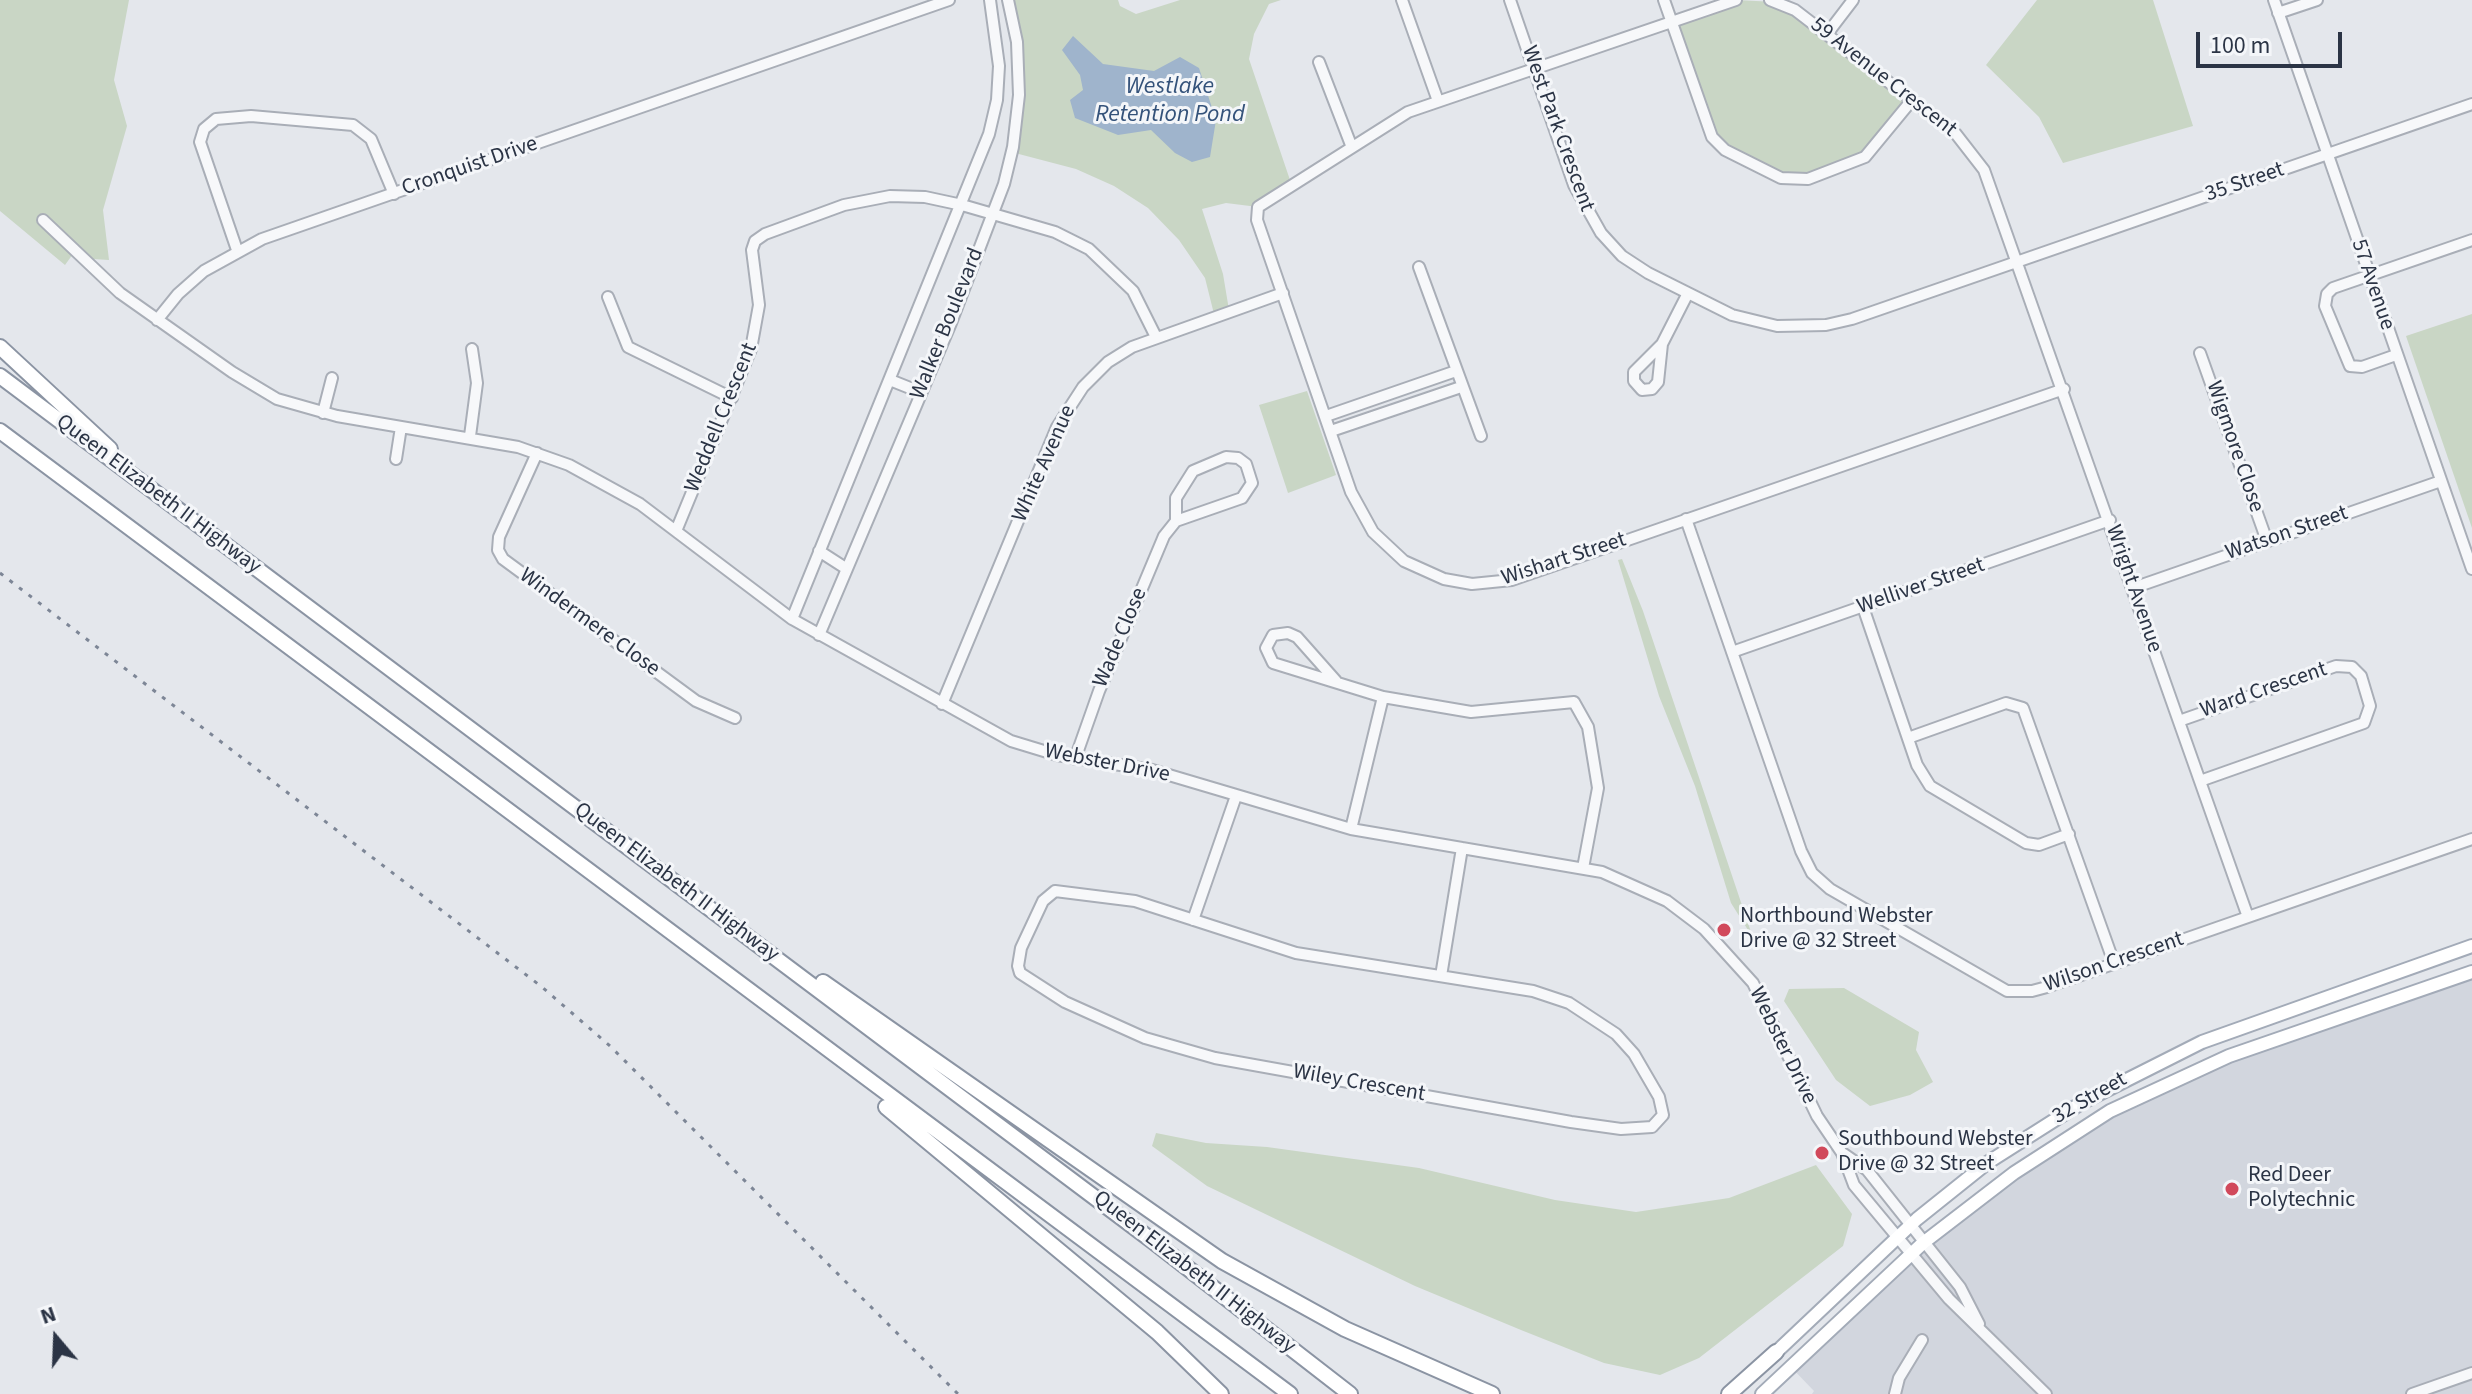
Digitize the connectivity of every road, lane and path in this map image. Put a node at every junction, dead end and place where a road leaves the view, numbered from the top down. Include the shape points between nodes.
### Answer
1 (949, 0) edge
2 (990, 0) edge
3 (1008, 0) edge
4 (1402, 0) edge
5 (1510, 0) edge
6 (1664, 0) edge
7 (1736, 0) edge
8 (1770, 0) edge
9 (1853, 0) edge
10 (2274, 0) edge
11 (2317, 0) edge
12 (2278, 13) junction
13 (1671, 21) junction
14 (1827, 34) junction
15 (1319, 62) dead end
16 (1534, 68) junction
17 (1912, 100) junction
18 (1438, 101) junction
19 (2472, 104) edge
20 (1351, 145) junction
21 (2327, 154) junction
22 (394, 194) junction
23 (962, 205) junction
24 (993, 214) junction
25 (43, 220) dead end
26 (2472, 240) edge
27 (237, 250) junction
28 (2019, 261) junction
29 (1419, 267) dead end
30 (2369, 275) junction
31 (1283, 293) junction
32 (1688, 293) junction
33 (608, 297) dead end
34 (157, 320) junction
35 (1156, 337) junction
36 (1662, 344) dead end
37 (0, 347) edge
38 (472, 349) dead end
39 (2200, 353) dead end
40 (2396, 355) junction
41 (1456, 371) junction
42 (0, 376) edge
43 (332, 378) dead end
44 (890, 380) junction
45 (1461, 387) junction
46 (2064, 389) junction
47 (920, 392) junction
48 (732, 398) junction
49 (323, 413) junction
50 (1326, 416) junction
51 (401, 427) junction
52 (0, 431) edge
53 (1331, 431) junction
54 (470, 436) junction
55 (1481, 436) dead end
56 (537, 453) junction
57 (396, 459) dead end
58 (2441, 481) junction
59 (169, 504) junction
60 (1686, 519) junction
61 (2110, 520) junction
62 (1176, 521) junction
63 (676, 531) junction
64 (2267, 541) junction
65 (819, 551) junction
66 (847, 569) junction
67 (2472, 569) edge
68 (2133, 588) junction
69 (1863, 607) junction
70 (792, 619) junction
71 (819, 635) junction
72 (1732, 652) junction
73 (1336, 681) junction
74 (1383, 697) junction
75 (942, 704) junction
76 (735, 718) dead end
77 (2179, 721) junction
78 (1908, 738) junction
79 (1075, 759) junction
80 (2200, 781) junction
81 (1236, 796) junction
82 (1351, 829) junction
83 (2069, 834) junction
84 (2472, 839) edge
85 (1462, 848) junction
86 (1583, 868) junction
87 (699, 900) junction
88 (2248, 917) junction
89 (1193, 920) junction
90 (2472, 946) edge
91 (2114, 963) junction
92 (2472, 970) edge
93 (1441, 976) junction
94 (747, 992) junction
95 (1842, 1153) junction
96 (1909, 1225) junction
97 (1895, 1237) junction
98 (1923, 1243) junction
99 (1909, 1255) junction
100 (1982, 1331) junction
101 (1922, 1340) dead end
102 (1776, 1352) junction
103 (2472, 1373) edge
104 (1453, 1377) junction
105 (1221, 1394) edge
106 (1290, 1394) edge
107 (1350, 1394) edge
108 (1492, 1394) edge
109 (1508, 1394) edge
110 (1729, 1394) edge
111 (1738, 1394) edge
112 (1762, 1394) edge
113 (1895, 1394) edge
114 (2046, 1394) edge
115 (2412, 1394) edge

1 - 22 street, Cronquist Drive
2 - 23 street, Walker Boulevard via 999,49 997,100
3 - 24 street, Walker Boulevard via 1017,42 1018,108 1011,158
4 - 18 street
5 - 16 street, West Park Crescent
6 - 13 street
7 - 13 street
8 - 14 street, 59 Avenue Crescent via 1795,10
9 - 14 street
10 - 12 street, 57 Avenue
11 - 12 street
12 - 21 street, 57 Avenue
13 - 16 street
13 - 17 street via 1712,137 1725,150 1781,178 1808,179 1860,160
14 - 17 street, 59 Avenue Crescent
15 - 20 street
16 - 18 street
16 - 32 street, West Park Crescent via 1588,216 1630,262
17 - 28 street, 59 Avenue Crescent via 1956,134 1977,159
18 - 20 street, Wishart Street
19 - 21 street, 35 Street
20 - 31 street, Wishart Street via 1258,207 1257,220
21 - 28 street, 35 Street
21 - 30 street, 57 Avenue
22 - 27 street, Cronquist Drive
22 - 27 street via 371,139 353,125 251,116 216,119 204,129 200,142
23 - 24 street, Weddell Crescent
23 - 44 street, Walker Boulevard
23 - 48 street, Weddell Crescent via 913,195 871,199 758,238 752,250 759,297 756,333
24 - 35 street, Weddell Crescent via 1055,232 1100,257 1138,298
24 - 47 street, Walker Boulevard
25 - 34 street via 120,293
26 - 30 street
27 - 34 street, Cronquist Drive via 191,282
28 - 32 street, West Park Crescent via 1852,319 1810,327 1752,322
28 - 46 street, Wright Avenue
29 - 41 street
30 - 40 street, 57 Avenue
30 - 40 street via 2329,291 2325,306 2350,366
31 - 35 street, White Avenue
31 - 50 street, Wishart Street
32 - 36 street
33 - 48 street via 628,347
34 - 49 street, Webster Drive via 277,399
35 - 75 street, White Avenue via 1108,362 1065,412
37 - 59 highway
38 - 54 street via 477,383
39 - 64 street, Wigmore Close
40 - 58 street, 57 Avenue
41 - 45 street
41 - 50 street
42 - 59 highway, Queen Elizabeth II Highway
43 - 49 street
44 - 47 street
44 - 65 street, Walker Boulevard
45 - 53 street
45 - 55 street
46 - 60 street, Wishart Street
46 - 61 street, Wright Avenue
47 - 66 street, Walker Boulevard
48 - 63 street, Weddell Crescent
49 - 51 street, Webster Drive
50 - 53 street, Wishart Street
51 - 54 street, Webster Drive
51 - 57 street
52 - 94 highway, Queen Elizabeth II Highway
53 - 60 street, Wishart Street via 1355,501 1373,532 1404,561 1444,579 1472,584 1512,580
54 - 56 street, Webster Drive
56 - 63 street, Webster Drive via 618,489
56 - 76 street, Windermere Close via 499,537 503,559 696,701
58 - 64 street, Watson Street
58 - 67 street, 57 Avenue
59 - 87 highway, Queen Elizabeth II Highway
60 - 72 street, Wilson Crescent
61 - 68 street, Wright Avenue
61 - 69 street, Welliver Street
62 - 62 street, Wade Close via 1242,498 1252,483 1246,464 1226,457 1193,471 1176,498
62 - 79 street, Wade Close via 1158,548
63 - 70 street, Webster Drive
64 - 68 street, Watson Street
65 - 66 street
65 - 70 street, Walker Boulevard
66 - 71 street, Walker Boulevard
68 - 77 street, Wright Avenue
69 - 72 street, Welliver Street
69 - 78 street
70 - 71 street, Webster Drive
71 - 75 street, Webster Drive
72 - 91 street, Wilson Crescent via 1804,858 1823,884 2007,991 2039,990
73 - 73 street via 1297,637 1273,635 1266,648 1273,663
73 - 74 street
74 - 82 street
74 - 86 street via 1471,712 1574,702 1588,727 1598,788
75 - 79 street, Webster Drive via 1011,741
77 - 80 street, Wright Avenue
77 - 80 street, Ward Crescent via 2336,666 2352,667 2361,676 2370,706 2364,723
78 - 83 street via 1924,778 1944,797 2026,843 2039,845
78 - 83 street via 2006,703 2019,705
79 - 81 street, Webster Drive via 1152,770
80 - 88 street, Wright Avenue
81 - 82 street, Webster Drive
81 - 89 street
82 - 85 street, Webster Drive
83 - 91 street
84 - 88 street, Wilson Crescent
85 - 86 street, Webster Drive
85 - 93 street
86 - 95 street, Webster Drive via 1626,880 1667,901 1726,951 1753,983 1817,1116
87 - 104 highway via 772,944 1222,1261 1345,1329
87 - 107 highway, Queen Elizabeth II Highway
88 - 91 street, Wilson Crescent
89 - 93 street, Wiley Crescent via 1296,953
89 - 93 street, Wiley Crescent via 1125,899 1055,891 1043,901 1018,966 1027,980 1097,1019 1166,1046 1571,1122 1621,1129 1659,1122 1662,1106 1634,1054 1594,1017 1533,991
90 - 96 main road, 32 Street via 2245,1025 2160,1061 2019,1141
92 - 98 main road, 32 Street via 2258,1045 2150,1090 2064,1139
94 - 105 highway via 1147,1323
94 - 106 highway, Queen Elizabeth II Highway
95 - 96 street, Webster Drive via 1867,1170
95 - 97 street, Webster Drive via 1854,1185
96 - 97 main road, 32 Street
96 - 98 street, Webster Drive
97 - 99 street, Webster Drive
97 - 102 main road, 32 Street
98 - 99 main road, 32 Street
98 - 100 street, Webster Drive via 1960,1287
99 - 100 street, Webster Drive
99 - 112 main road, 32 Street
100 - 114 street, Webster Drive
101 - 113 street
102 - 110 highway
102 - 111 main road, 32 Street
103 - 115 street
104 - 108 highway
104 - 109 highway

